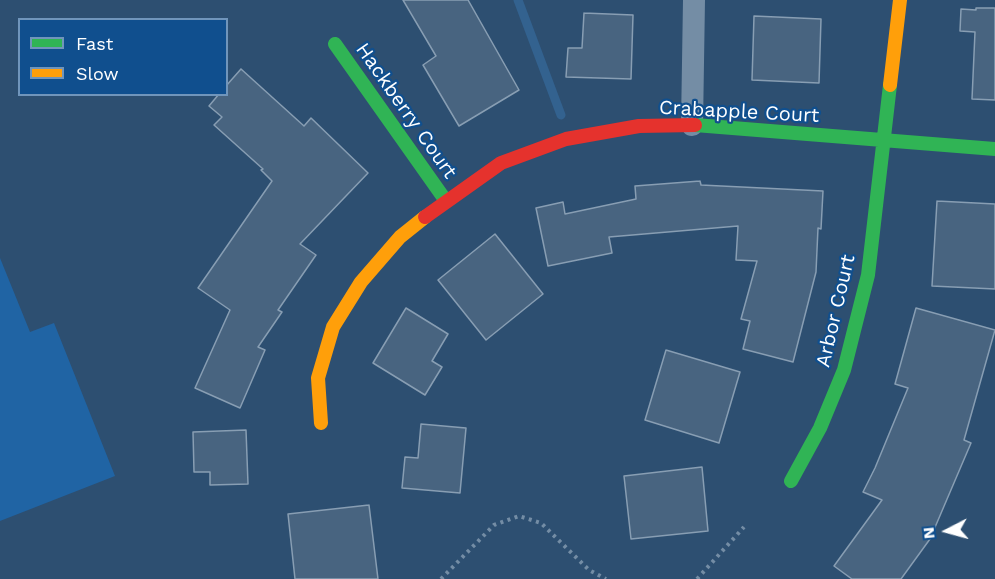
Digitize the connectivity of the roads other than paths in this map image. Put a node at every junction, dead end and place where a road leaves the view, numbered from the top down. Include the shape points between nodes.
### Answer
1 (694, 0) edge
2 (900, 0) edge
3 (335, 44) dead end
4 (692, 125) junction
5 (884, 141) junction
6 (995, 150) edge
7 (446, 201) junction
8 (321, 423) dead end
9 (791, 481) dead end

1 - 4 street
2 - 5 street, Arbor Court
3 - 7 street, Hackberry Court
4 - 5 street, Crabapple Court
4 - 7 street, Crabapple Court via 639,126 566,139 501,163
5 - 6 street, Crabapple Court
5 - 9 street, Arbor Court via 868,275 844,370 820,429
7 - 8 street, Crabapple Court via 400,237 362,282 333,327 318,378

